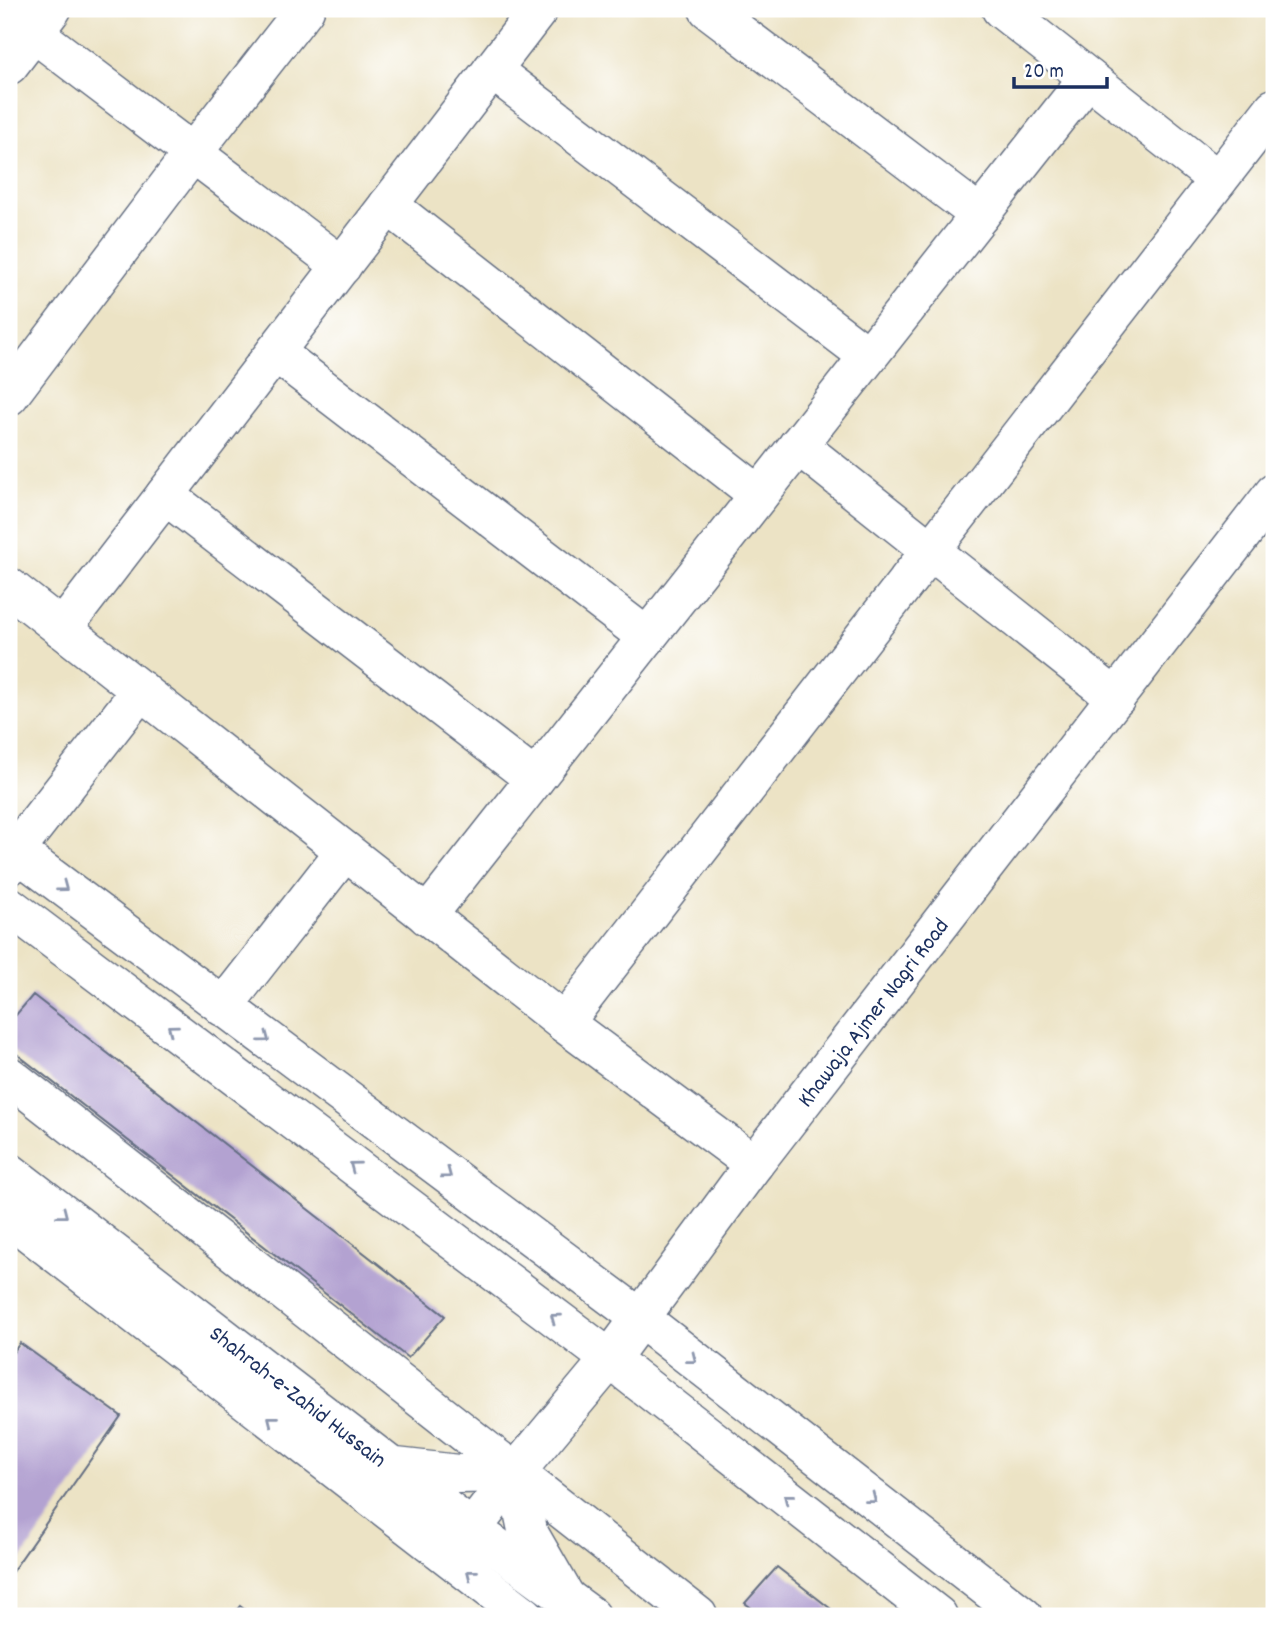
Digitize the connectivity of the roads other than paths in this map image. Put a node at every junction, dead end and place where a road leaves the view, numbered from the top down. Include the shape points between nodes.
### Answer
1 (305, 9) edge
2 (539, 9) edge
3 (708, 9) edge
4 (1001, 9) edge
5 (32, 19) edge
6 (9, 65) edge
7 (492, 69) junction
8 (1088, 78) junction
9 (1274, 108) edge
10 (191, 154) junction
11 (1218, 180) junction
12 (388, 205) junction
13 (980, 215) junction
14 (342, 265) junction
15 (275, 352) junction
16 (868, 356) junction
17 (9, 396) edge
18 (799, 445) junction
19 (1274, 493) edge
20 (165, 495) junction
21 (759, 495) junction
22 (931, 550) junction
23 (9, 587) edge
24 (62, 629) junction
25 (647, 636) junction
26 (141, 690) junction
27 (1116, 698) junction
28 (535, 779) junction
29 (345, 851) junction
30 (11, 854) edge
31 (9, 906) edge
32 (427, 916) junction
33 (223, 1007) junction
34 (564, 1023) junction
35 (9, 1076) edge
36 (754, 1164) junction
37 (9, 1172) edge
38 (9, 1217) edge
39 (639, 1317) junction
40 (610, 1359) junction
41 (317, 1454) junction
42 (390, 1467) junction
43 (515, 1472) junction
44 (471, 1529) junction
45 (578, 1610) edge
46 (525, 1616) edge
47 (698, 1616) edge
48 (938, 1616) edge
49 (1023, 1616) edge

1 - 10 street
2 - 7 street
3 - 13 street
4 - 8 street
5 - 6 street
5 - 10 street
7 - 12 street
7 - 16 street
8 - 11 street
8 - 13 street
9 - 11 street
10 - 14 street
10 - 17 street
11 - 22 street
12 - 14 street
12 - 21 street
13 - 16 street
14 - 15 street
15 - 20 street
15 - 25 street
16 - 18 street
18 - 21 street
18 - 22 street
19 - 27 street, Khawaja Ajmer Nagri Road
20 - 24 street
20 - 28 street
21 - 25 street
22 - 27 street
22 - 34 street
23 - 24 street
24 - 26 street
25 - 28 street
26 - 29 street
26 - 30 street
27 - 36 street, Khawaja Ajmer Nagri Road
28 - 32 street
29 - 32 street
29 - 33 street
30 -> 33 street
40 -> 31 street
32 - 34 street
33 -> 39 street
34 - 36 street
35 - 43 street
36 - 39 street, Khawaja Ajmer Nagri Road
37 -> 42 street, Shahrah-e-Zahid Hussain
41 -> 38 street, Shahrah-e-Zahid Hussain
39 - 40 street, Khawaja Ajmer Nagri Road
39 -> 49 street
40 - 43 street, Khawaja Ajmer Nagri Road
48 -> 40 street
41 - 42 street
46 -> 41 street, Shahrah-e-Zahid Hussain
42 - 43 street via 458,1474
42 - 44 street, Shahrah-e-Zahid Hussain
43 - 44 street, Khawaja Ajmer Nagri Road
43 - 45 street via 527,1530
43 - 47 street
44 - 45 street, Shahrah-e-Zahid Hussain

